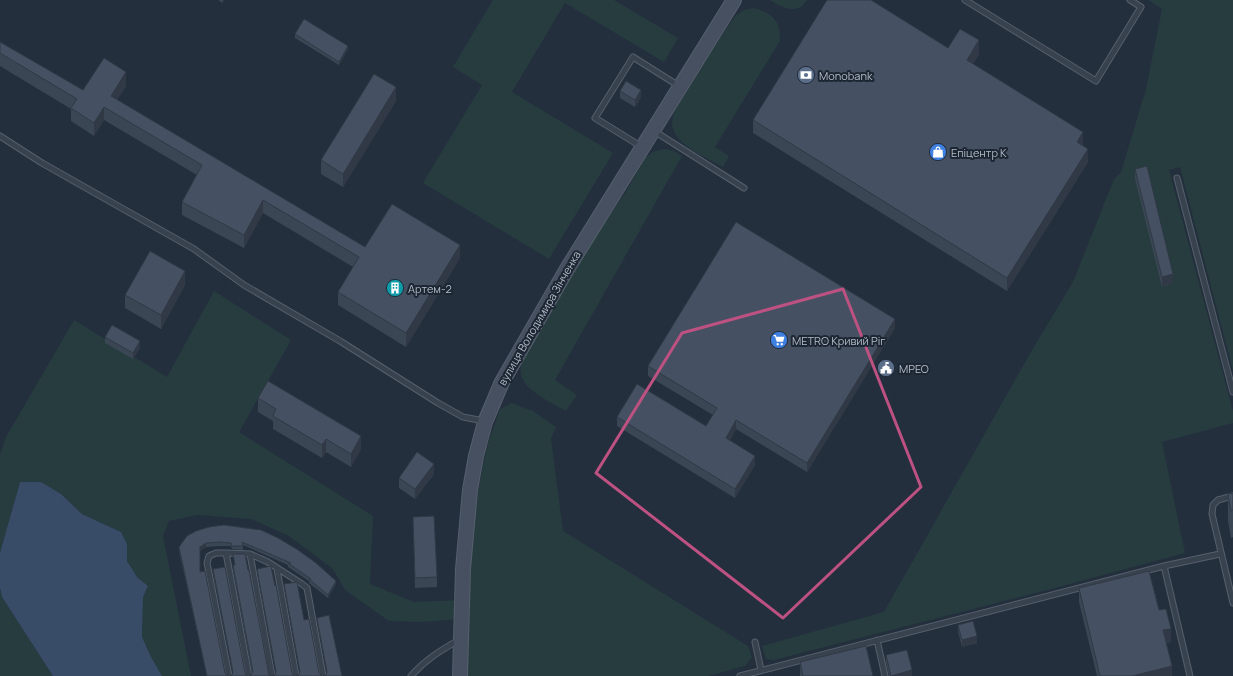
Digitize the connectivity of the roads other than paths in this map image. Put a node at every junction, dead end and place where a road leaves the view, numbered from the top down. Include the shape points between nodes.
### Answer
1 (734, 0) edge
2 (965, 0) edge
3 (1130, 0) edge
4 (679, 86) junction
5 (652, 130) junction
6 (0, 136) edge
7 (642, 147) junction
8 (1177, 178) dead end
9 (744, 188) dead end
10 (1233, 392) edge
11 (485, 422) junction
12 (1233, 496) edge
13 (226, 553) junction
14 (250, 554) junction
15 (1220, 554) junction
16 (1164, 566) junction
17 (277, 569) junction
18 (1233, 603) edge
19 (461, 640) junction
20 (877, 640) junction
21 (755, 642) dead end
22 (761, 670) junction
23 (755, 674) edge
24 (229, 676) edge
25 (249, 676) edge
26 (272, 676) edge
27 (296, 676) edge
28 (323, 676) edge
29 (411, 676) edge
30 (460, 676) edge
31 (740, 676) edge
32 (884, 676) edge
33 (1190, 676) edge

1 - 4 main road, вулиця Володимира Зінченка
2 - 3 lane via 1096,81 1142,7
4 - 5 main road, вулиця Володимира Зінченка
4 - 7 lane via 633,57 595,118
5 - 7 main road, вулиця Володимира Зінченка
5 - 9 lane
6 - 11 lane via 42,163 194,249 244,285 340,341 438,403 463,417
7 - 11 main road, вулиця Володимира Зінченка via 566,269 502,382
8 - 10 lane
11 - 19 main road, вулиця Володимира Зінченка via 470,490 463,569
12 - 15 lane via 1218,500 1213,505 1212,514
13 - 14 lane
13 - 24 lane via 209,556 207,563
13 - 25 lane
14 - 17 lane
14 - 26 lane
15 - 16 lane
15 - 18 lane
16 - 20 lane
16 - 33 lane
17 - 27 lane
17 - 28 lane via 306,588
19 - 29 lane via 430,657
19 - 30 main road, вулиця Володимира Зінченка
20 - 22 lane
20 - 32 lane
21 - 22 lane
22 - 23 lane
23 - 31 lane

